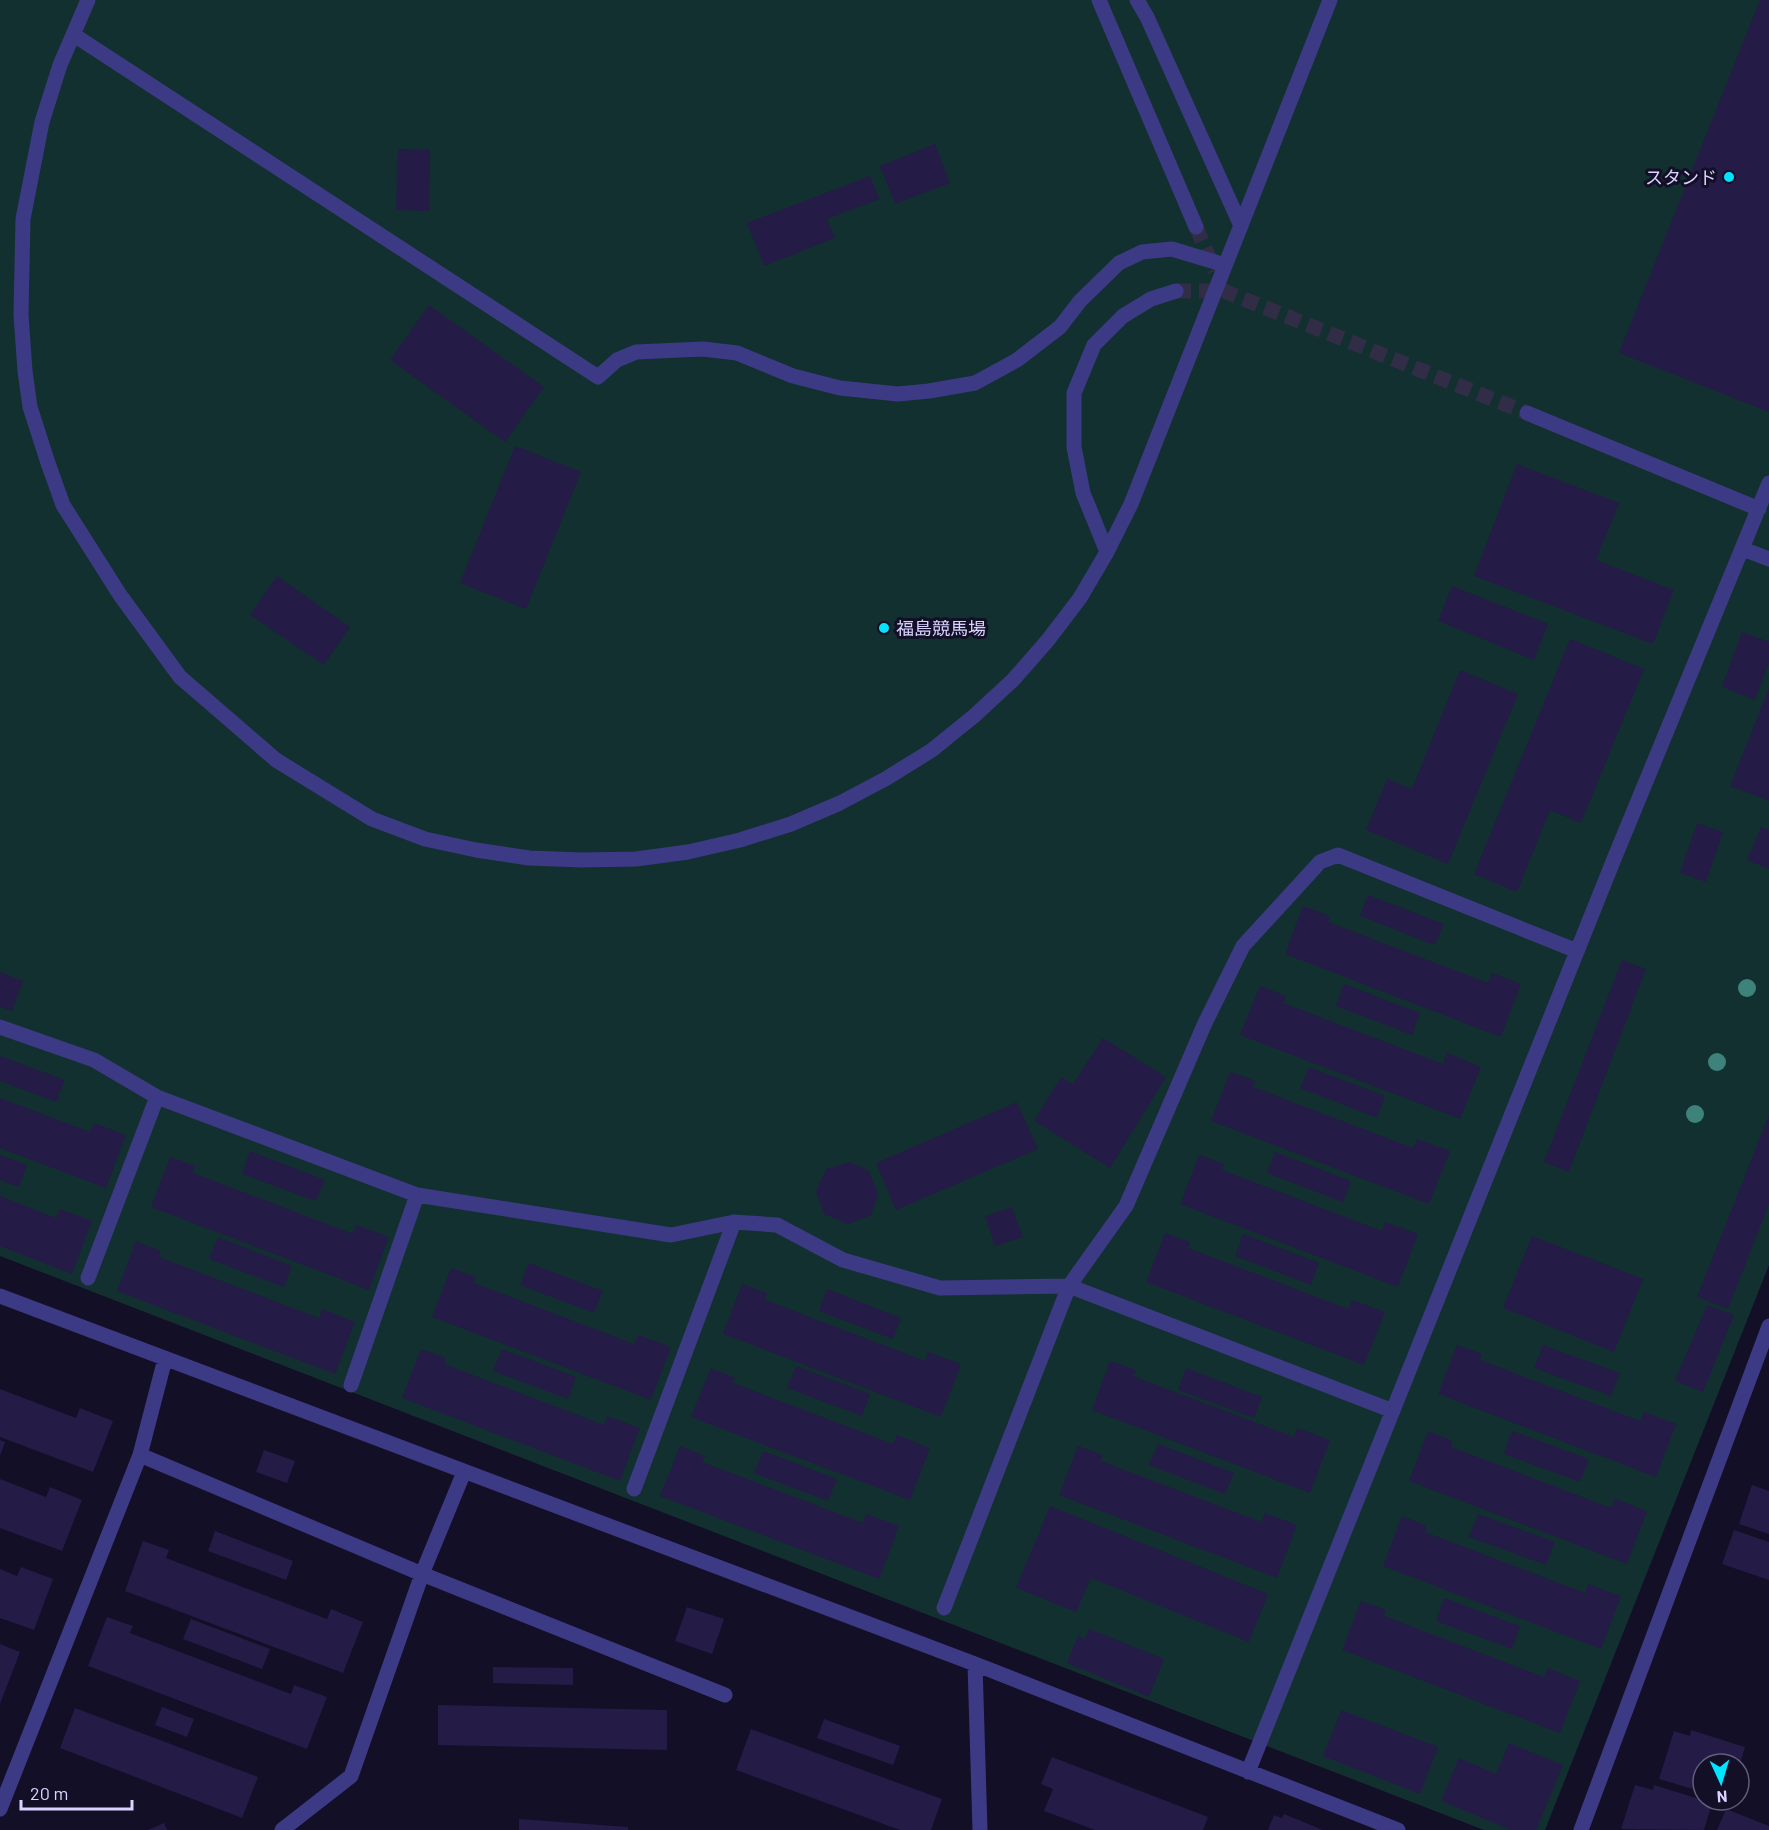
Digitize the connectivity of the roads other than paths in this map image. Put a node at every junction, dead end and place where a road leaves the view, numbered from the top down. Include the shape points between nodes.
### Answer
1 (88, 0) edge
2 (1099, 0) edge
3 (1137, 0) edge
4 (1330, 0) edge
5 (74, 34) junction
6 (1241, 226) junction
7 (1196, 227) tunnel mouth
8 (1225, 265) junction
9 (1176, 291) tunnel mouth
10 (1527, 413) tunnel mouth
11 (1769, 483) edge
12 (1759, 509) junction
13 (1743, 549) junction
14 (1107, 552) junction
15 (1769, 559) edge
16 (1577, 951) junction
17 (0, 1027) edge
18 (157, 1097) junction
19 (417, 1195) junction
20 (734, 1222) junction
21 (88, 1278) dead end
22 (1069, 1286) junction
23 (0, 1296) edge
24 (1769, 1326) edge
25 (165, 1359) junction
26 (351, 1385) dead end
27 (1393, 1410) junction
28 (140, 1455) junction
29 (464, 1472) junction
30 (634, 1489) dead end
31 (422, 1574) junction
32 (944, 1608) dead end
33 (975, 1664) junction
34 (724, 1695) dead end
35 (1248, 1772) junction
36 (0, 1809) edge
37 (282, 1830) edge
38 (980, 1830) edge
39 (1398, 1830) edge
40 (1581, 1830) edge

1 - 5 street
2 - 7 street
3 - 6 street
4 - 6 street
5 - 8 street via 598,377 617,360 636,352 682,349 737,353 793,376 840,388 898,394 929,392 975,383 1017,360 1060,327 1119,263 1142,252 1172,249
5 - 14 street via 42,122 23,219 21,266 21,315 30,407 63,506 120,595 180,677 276,760 372,819 425,838 476,850 582,860 636,859 688,852 791,824 887,778 932,750 974,716 1048,640 1080,598
6 - 8 street
8 - 14 street via 1131,504
9 - 14 street via 1151,299 1123,316 1094,345 1074,393 1074,447 1083,493
10 - 12 street
11 - 12 street
12 - 13 street
13 - 15 street
13 - 16 street
16 - 22 street via 1338,855 1320,862 1243,946 1205,1023 1126,1206
16 - 27 street
17 - 18 street via 94,1060
18 - 19 street
18 - 21 street
19 - 20 street via 671,1235
19 - 26 street
20 - 22 street via 777,1225 843,1260 940,1288
20 - 30 street
22 - 27 street
22 - 32 street
23 - 25 street
24 - 40 street
25 - 28 street
25 - 29 street
27 - 35 street
28 - 31 street
28 - 36 street
29 - 31 street
29 - 33 street
31 - 34 street
31 - 37 street via 351,1776
33 - 35 street
33 - 38 street
35 - 39 street

